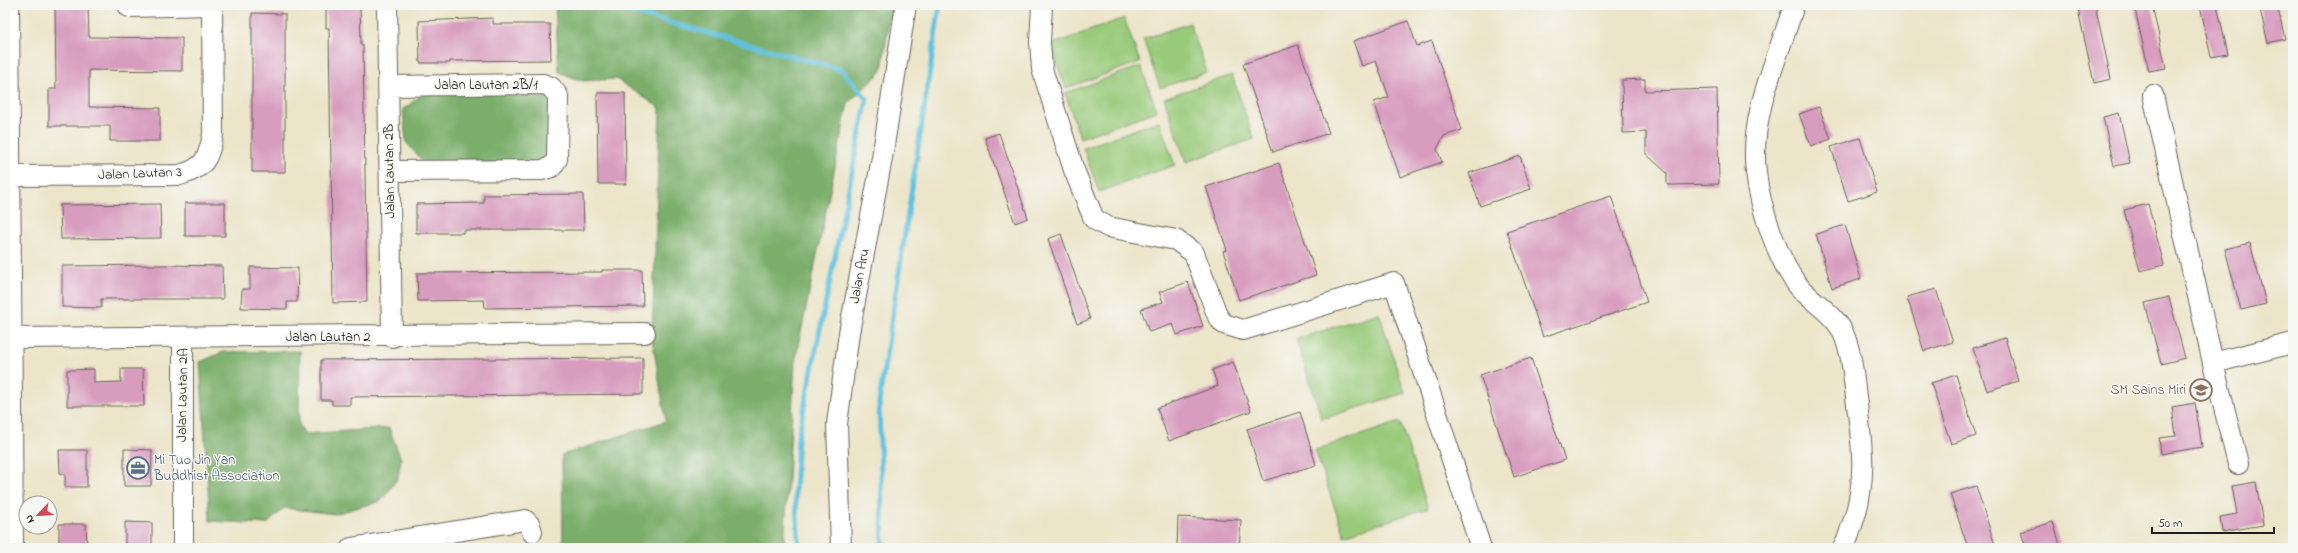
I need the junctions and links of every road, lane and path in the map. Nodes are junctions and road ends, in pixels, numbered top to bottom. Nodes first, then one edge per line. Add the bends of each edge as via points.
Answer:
1 (9, 5) edge
2 (210, 5) edge
3 (386, 5) edge
4 (906, 5) edge
5 (1042, 5) edge
6 (1794, 5) edge
7 (129, 7) dead end
8 (389, 86) junction
9 (2153, 95) dead end
10 (390, 171) junction
11 (10, 176) junction
12 (645, 333) dead end
13 (392, 337) junction
14 (11, 338) junction
15 (183, 338) junction
16 (2293, 342) edge
17 (2213, 363) junction
18 (2238, 464) dead end
19 (532, 532) dead end
20 (13, 548) edge
21 (183, 548) edge
22 (351, 548) edge
23 (840, 548) edge
24 (1481, 548) edge
25 (1844, 548) edge

1 - 11 street
2 - 7 street
2 - 11 street, Jalan Lautan 3 via 213,135 209,155 203,165 192,172 180,175
3 - 8 street, Jalan Lautan 2B
4 - 23 street, Jalan Aru via 882,158 849,333 837,424
5 - 24 street via 1042,68 1074,170 1094,219 1108,227 1176,240 1190,248 1218,317 1224,324 1243,330 1394,283
6 - 25 street via 1757,122 1754,146 1756,172 1777,249 1790,275 1801,289 1830,315 1839,327 1852,364 1864,459 1859,505
8 - 10 street, Jalan Lautan 2B
8 - 10 street, Jalan Lautan 2B/1 via 543,84 551,86 558,96 557,159 552,167 542,170
9 - 17 street
10 - 13 street, Jalan Lautan 2B
11 - 14 street
12 - 13 street, Jalan Lautan 2
13 - 15 street, Jalan Lautan 2
14 - 15 street, Jalan Lautan 2
14 - 20 street
15 - 21 street, Jalan Lautan 2A
16 - 17 street
17 - 18 street
19 - 22 street via 525,520

